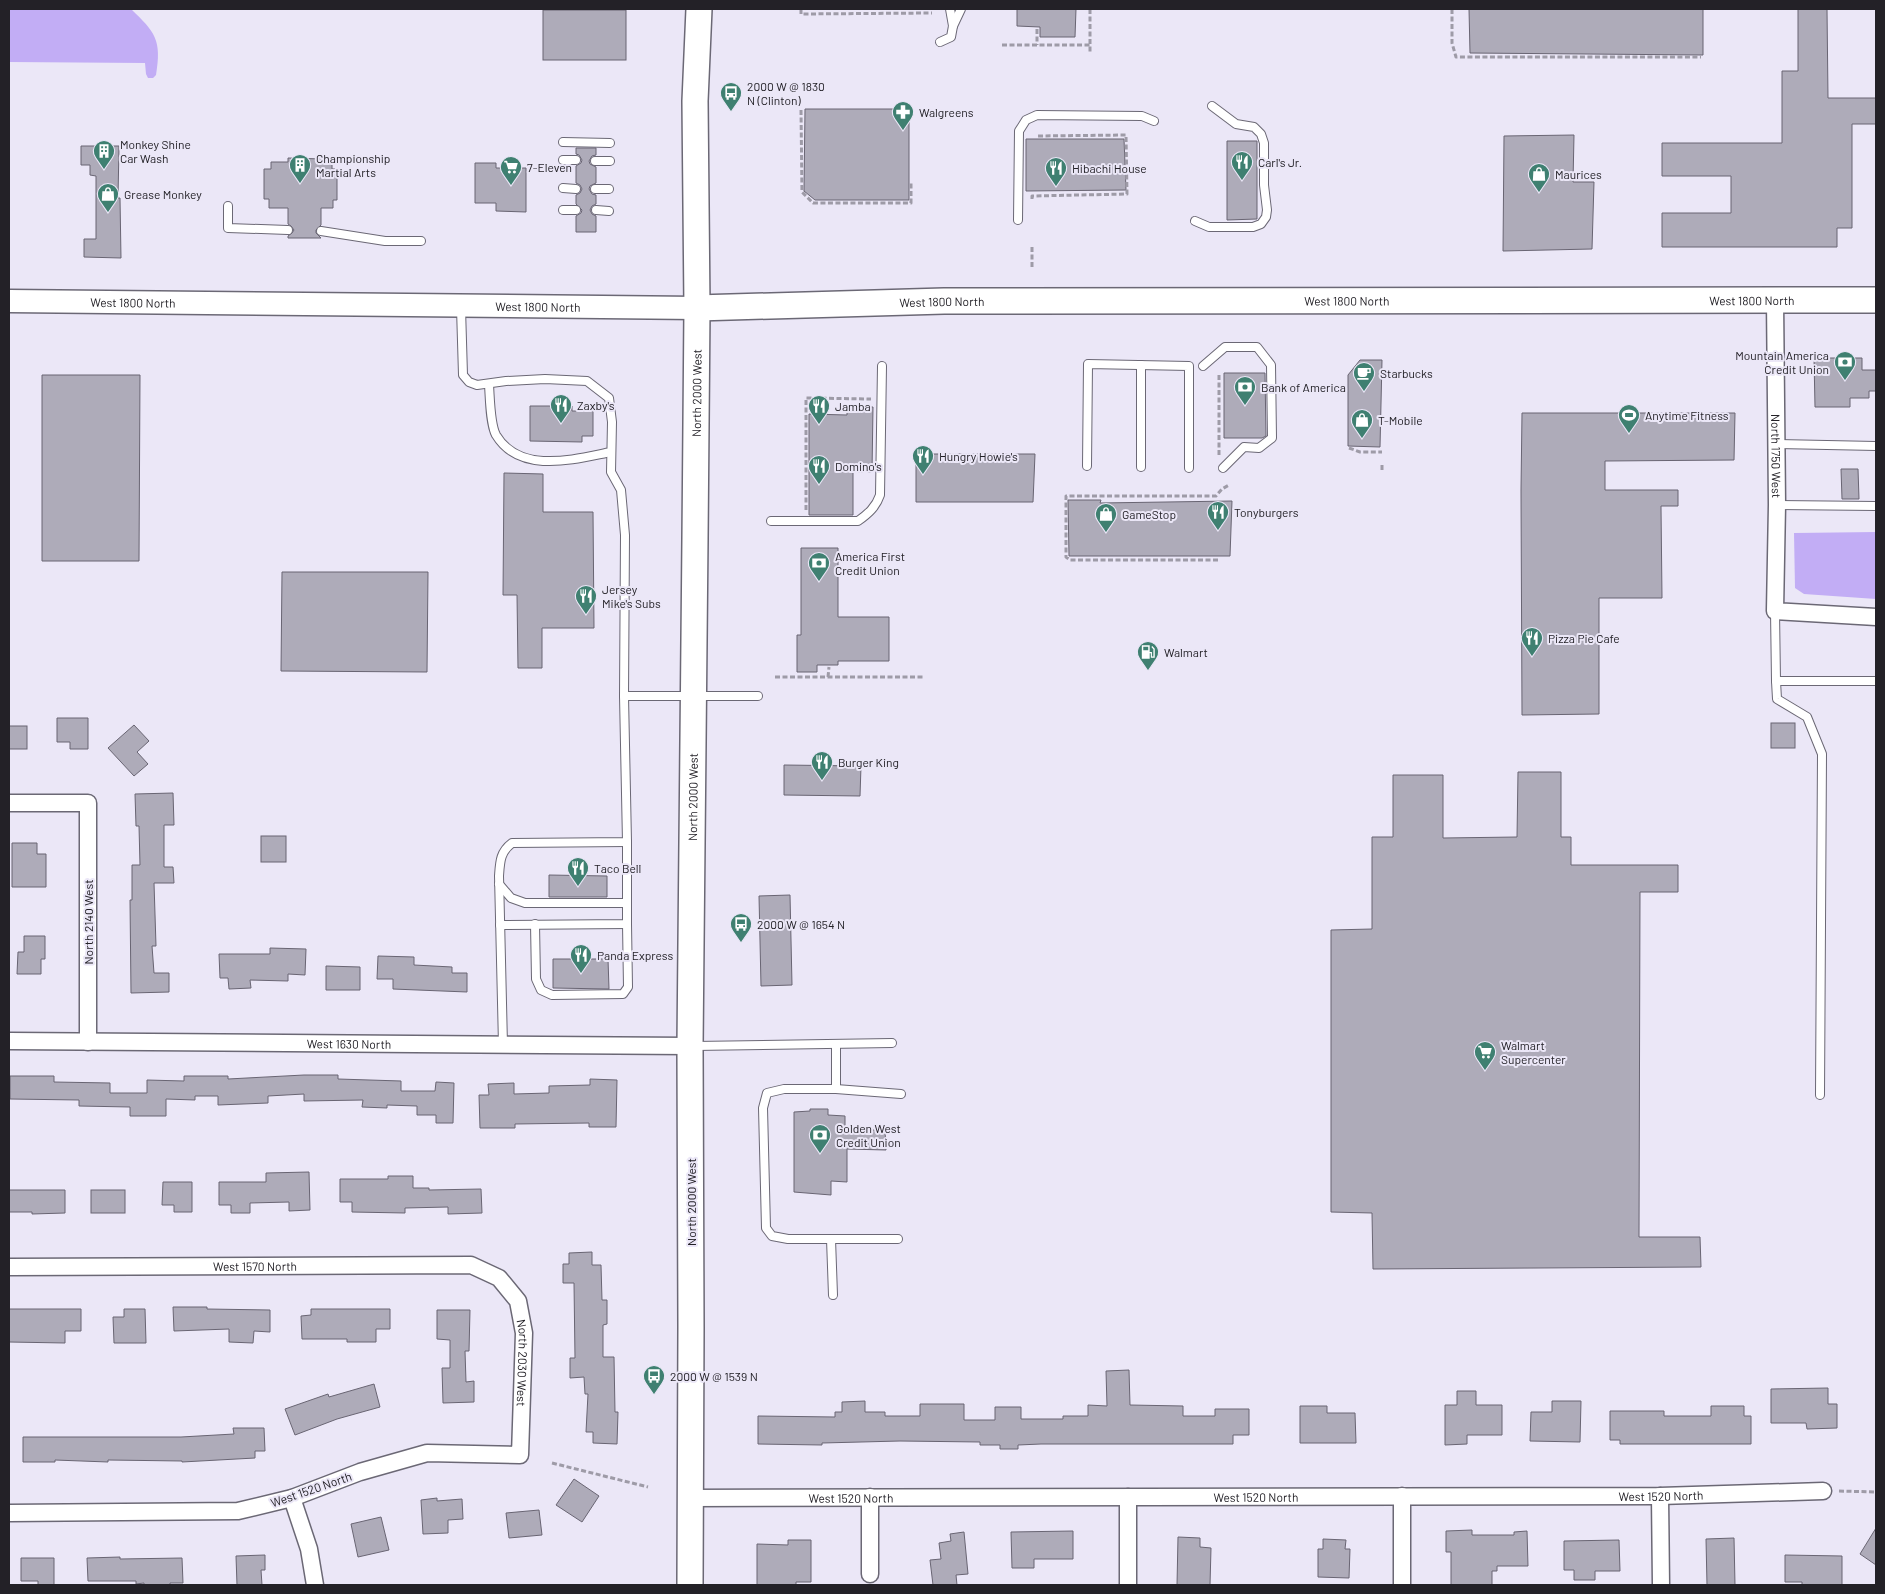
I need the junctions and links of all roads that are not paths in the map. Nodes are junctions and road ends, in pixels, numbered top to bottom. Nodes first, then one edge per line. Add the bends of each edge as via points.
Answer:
1 (699, 9) edge
2 (950, 9) edge
3 (962, 9) edge
4 (953, 26) junction
5 (940, 42) dead end
6 (1212, 106) dead end
7 (1154, 121) dead end
8 (563, 142) dead end
9 (610, 143) dead end
10 (563, 160) dead end
11 (576, 160) dead end
12 (596, 161) dead end
13 (610, 161) dead end
14 (563, 188) dead end
15 (576, 188) dead end
16 (596, 188) dead end
17 (609, 188) dead end
18 (228, 206) dead end
19 (563, 210) dead end
20 (576, 210) dead end
21 (596, 210) dead end
22 (609, 210) dead end
23 (1018, 220) dead end
24 (1196, 221) dead end
25 (288, 230) dead end
26 (322, 231) dead end
27 (421, 241) dead end
28 (1776, 300) junction
29 (1876, 300) edge
30 (9, 301) edge
31 (461, 306) junction
32 (697, 308) junction
33 (1141, 365) junction
34 (882, 366) dead end
35 (1203, 366) dead end
36 (489, 385) junction
37 (1776, 444) junction
38 (1876, 446) edge
39 (612, 452) junction
40 (1087, 466) dead end
41 (1141, 467) dead end
42 (1190, 468) dead end
43 (1223, 468) dead end
44 (1777, 505) junction
45 (1876, 506) edge
46 (770, 522) dead end
47 (1775, 611) junction
48 (1876, 618) edge
49 (1776, 682) junction
50 (1876, 682) edge
51 (624, 696) junction
52 (694, 696) junction
53 (758, 696) dead end
54 (9, 803) edge
55 (627, 842) junction
56 (499, 884) junction
57 (627, 903) junction
58 (536, 924) junction
59 (627, 924) junction
60 (500, 925) junction
61 (9, 1042) edge
62 (88, 1042) junction
63 (892, 1043) dead end
64 (503, 1044) junction
65 (836, 1044) junction
66 (690, 1046) junction
67 (836, 1089) junction
68 (901, 1094) dead end
69 (1820, 1095) dead end
70 (831, 1239) junction
71 (898, 1239) dead end
72 (9, 1267) edge
73 (499, 1278) joint
74 (833, 1294) dead end
75 (520, 1454) joint
76 (1823, 1491) road end
77 (1402, 1496) junction
78 (1660, 1496) junction
79 (870, 1497) junction
80 (1128, 1497) junction
81 (292, 1498) junction
82 (690, 1498) junction
83 (9, 1513) edge
84 (870, 1574) dead end
85 (315, 1585) edge
86 (690, 1585) edge
87 (1128, 1585) edge
88 (1402, 1585) edge
89 (1661, 1585) edge

1 - 32 main road, North 2000 West via 695,101
2 - 4 lane
3 - 4 lane
4 - 5 lane via 951,37
6 - 24 lane via 1236,124 1254,127 1262,134 1267,210 1261,224 1253,227 1209,227
7 - 23 lane via 1142,116 1066,115 1037,115 1026,120 1019,131
8 - 9 lane
10 - 11 lane
12 - 13 lane
14 - 15 lane
16 - 17 lane
18 - 25 lane via 228,228
19 - 20 lane
21 - 22 lane
26 - 27 lane via 385,241
28 - 29 main road, West 1800 North
28 - 32 main road, West 1800 North via 954,301
28 - 37 street, North 1750 West
30 - 31 main road, West 1800 North
31 - 32 main road, West 1800 North
31 - 36 lane via 463,375 477,386
32 - 52 main road, North 2000 West
33 - 40 lane via 1088,364
33 - 41 lane
33 - 42 lane via 1189,366
34 - 46 lane via 880,495 877,504 858,521
35 - 43 lane via 1225,347 1257,347 1272,365 1272,438 1259,448 1244,447
36 - 39 lane via 495,434 510,450 532,460 566,460
36 - 39 lane via 545,379 587,381 609,398
37 - 38 lane
37 - 44 street, North 1750 West
39 - 51 lane via 611,472 621,490 625,535
44 - 45 lane
44 - 47 street, North 1750 West
47 - 48 street
47 - 49 lane
49 - 50 lane
49 - 69 lane via 1777,699 1807,717 1822,754
51 - 52 lane
51 - 55 lane
52 - 53 lane
52 - 66 main road, North 2000 West
54 - 62 street, North 2140 West via 88,803
55 - 56 lane via 512,843 501,855
55 - 57 lane
56 - 57 lane via 511,898 525,903
56 - 60 lane
57 - 59 lane
58 - 59 lane
58 - 59 lane via 536,979 539,988 547,994 574,995 626,992
58 - 60 lane
60 - 64 lane
61 - 62 street, West 1630 North
62 - 64 street, West 1630 North
63 - 65 lane
64 - 66 street, West 1630 North
65 - 66 lane
65 - 67 lane
66 - 82 main road, North 2000 West
67 - 68 lane
67 - 70 lane via 773,1090 766,1093 763,1108 766,1228 772,1236 788,1239
70 - 71 lane
70 - 74 lane
72 - 73 street, West 1570 North via 471,1265
73 - 75 street, North 2030 West via 518,1301 524,1334
75 - 81 street, West 1520 North via 427,1453 360,1472
76 - 78 street, West 1520 North
77 - 78 street, West 1520 North
77 - 80 street, West 1520 North
77 - 88 street
78 - 89 street
79 - 80 street, West 1520 North
79 - 82 street, West 1520 North
79 - 84 street
80 - 87 street
81 - 83 street, West 1520 North via 238,1511
81 - 85 street via 309,1550
82 - 86 main road, North 2000 West

